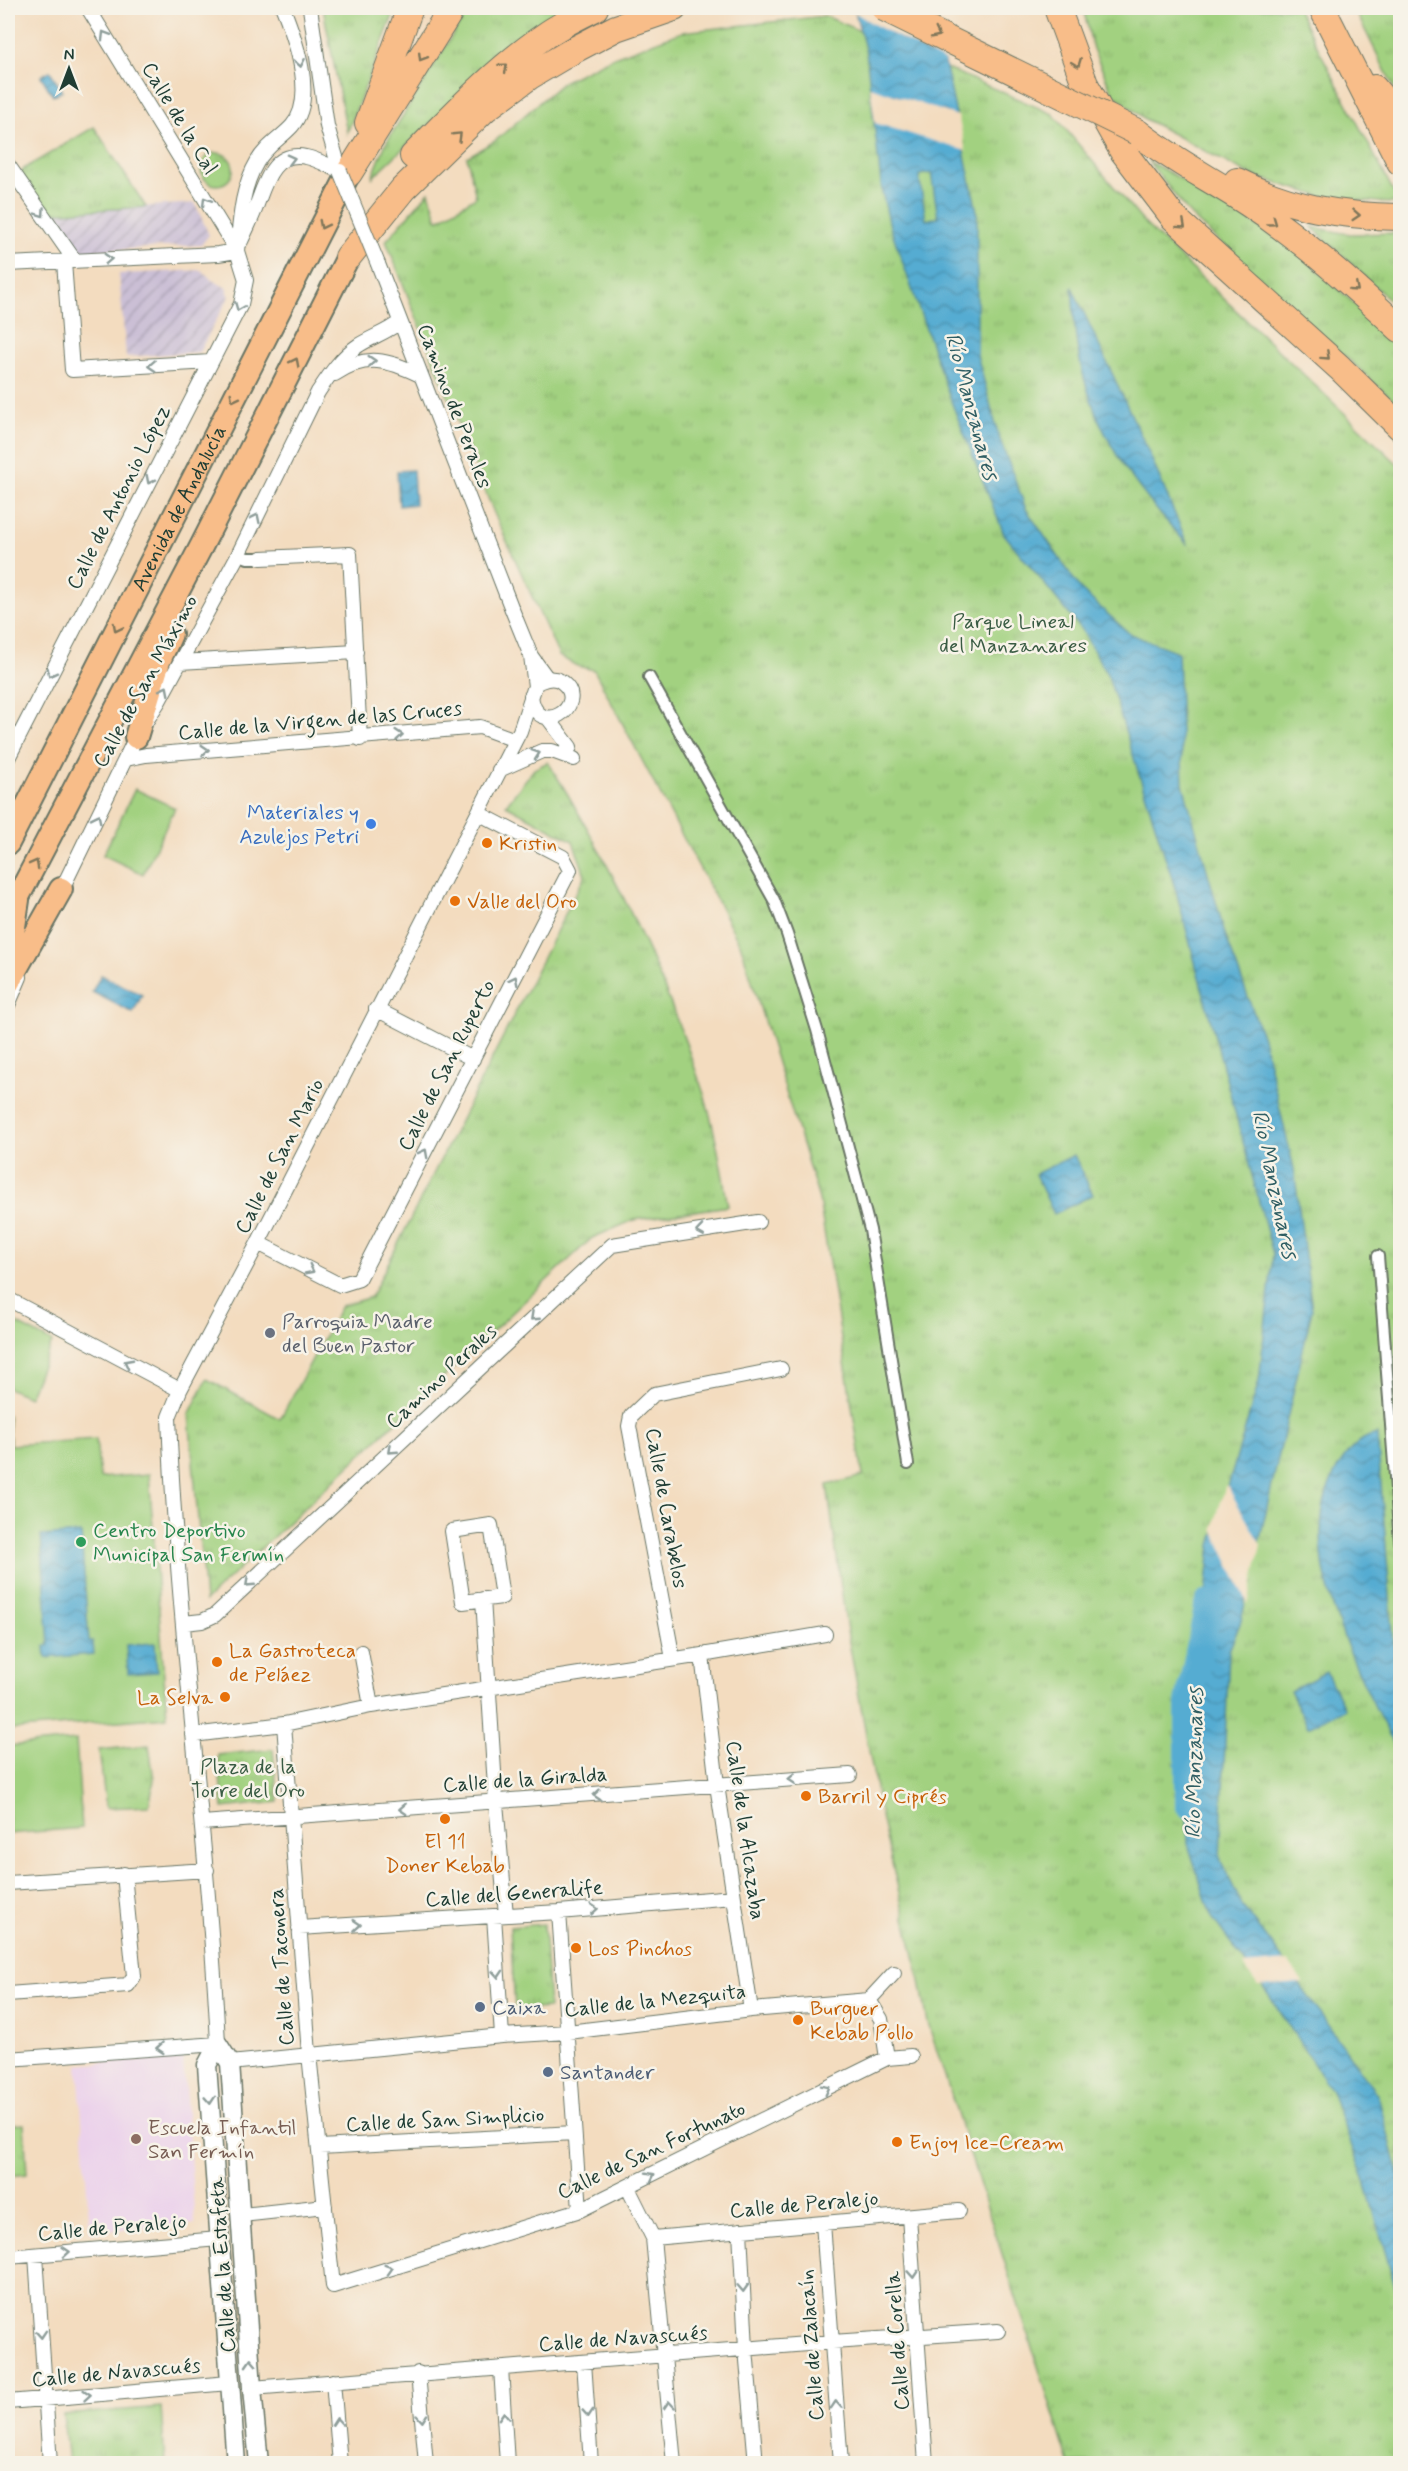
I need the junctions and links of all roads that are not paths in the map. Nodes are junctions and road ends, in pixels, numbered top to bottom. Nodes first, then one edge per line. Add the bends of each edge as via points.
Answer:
1 (88, 8) edge
2 (283, 8) edge
3 (302, 8) edge
4 (310, 8) edge
5 (315, 8) edge
6 (410, 8) edge
7 (452, 8) edge
8 (595, 8) edge
9 (674, 8) edge
10 (884, 8) edge
11 (1057, 8) edge
12 (1322, 8) edge
13 (313, 25) junction
14 (1346, 56) junction
15 (1401, 119) edge
16 (1137, 132) junction
17 (1401, 162) edge
18 (8, 165) edge
19 (345, 172) junction
20 (1401, 217) edge
21 (237, 251) junction
22 (348, 257) junction
23 (69, 262) junction
24 (8, 264) edge
25 (400, 322) junction
26 (1401, 330) edge
27 (211, 362) junction
28 (420, 375) junction
29 (326, 380) junction
30 (1401, 427) edge
31 (202, 545) junction
32 (238, 555) junction
33 (261, 558) joint
34 (356, 652) junction
35 (531, 656) junction
36 (180, 662) junction
37 (650, 677) dead end
38 (547, 678) junction
39 (533, 691) junction
40 (565, 712) junction
41 (546, 717) junction
42 (517, 735) junction
43 (136, 737) junction
44 (360, 739) junction
45 (8, 758) edge
46 (126, 759) junction
47 (574, 759) dead end
48 (500, 770) junction
49 (478, 813) junction
50 (8, 843) edge
51 (61, 889) junction
52 (18, 895) junction
53 (8, 916) edge
54 (8, 954) edge
55 (8, 983) edge
56 (8, 1005) edge
57 (376, 1009) junction
58 (473, 1059) junction
59 (758, 1222) dead end
60 (258, 1243) junction
61 (1378, 1256) dead end
62 (8, 1299) edge
63 (781, 1369) dead end
64 (180, 1390) junction
65 (908, 1464) dead end
66 (1401, 1542) edge
67 (483, 1599) junction
68 (184, 1623) junction
69 (825, 1634) dead end
70 (361, 1652) dead end
71 (702, 1655) junction
72 (673, 1659) junction
73 (489, 1688) junction
74 (371, 1706) junction
75 (284, 1724) junction
76 (193, 1735) junction
77 (850, 1775) dead end
78 (717, 1785) junction
79 (496, 1803) junction
80 (290, 1815) junction
81 (202, 1823) junction
82 (207, 1870) junction
83 (124, 1875) junction
84 (8, 1882) edge
85 (733, 1897) junction
86 (559, 1912) junction
87 (500, 1916) junction
88 (299, 1928) junction
89 (894, 1973) dead end
90 (8, 1994) edge
91 (870, 2000) junction
92 (751, 2010) junction
93 (568, 2032) junction
94 (502, 2036) junction
95 (218, 2044) junction
96 (309, 2054) junction
97 (911, 2056) dead end
98 (887, 2058) junction
99 (8, 2060) edge
100 (231, 2063) junction
101 (207, 2065) junction
102 (574, 2133) junction
103 (320, 2147) junction
104 (628, 2188) junction
105 (325, 2206) junction
106 (580, 2210) junction
107 (958, 2211) dead end
108 (242, 2215) junction
109 (909, 2216) junction
110 (823, 2223) junction
111 (740, 2230) junction
112 (653, 2238) junction
113 (219, 2239) junction
114 (36, 2255) junction
115 (8, 2257) edge
116 (333, 2286) joint
117 (998, 2331) dead end
118 (917, 2336) junction
119 (832, 2342) junction
120 (746, 2349) junction
121 (664, 2356) junction
122 (584, 2362) junction
123 (501, 2368) junction
124 (418, 2373) junction
125 (333, 2381) junction
126 (229, 2383) junction
127 (252, 2388) junction
128 (46, 2399) junction
129 (8, 2402) edge
130 (50, 2463) edge
131 (236, 2463) edge
132 (259, 2463) edge
133 (340, 2463) edge
134 (426, 2463) edge
135 (507, 2463) edge
136 (591, 2463) edge
137 (674, 2463) edge
138 (756, 2463) edge
139 (841, 2463) edge
140 (926, 2463) edge

21 -> 1 street, Calle de la Cal
2 -> 21 street via 295,39 303,102 292,125 268,145 256,164 242,204
3 - 13 street, Camino de Perales
4 - 13 street, Camino de Perales
5 - 13 street, Camino de Perales
6 - 19 highway
7 -> 19 highway
22 -> 8 highway via 387,186 462,106 518,55
22 -> 9 highway via 403,189 485,110 530,76 574,50 616,28
10 -> 16 highway, bridge
11 -> 30 highway via 1084,84 1122,150 1173,217
12 - 14 highway
13 - 19 street, Camino de Perales via 327,126
14 - 15 highway
14 - 17 highway
16 -> 20 highway via 1281,201 1339,214
16 -> 26 highway via 1163,153 1274,222
18 -> 23 street
21 -> 19 street via 274,166 284,159 307,157
19 - 25 street, Camino de Perales, bridge
19 -> 50 highway, Avenida de Andalucía
23 -> 21 street
21 -> 27 street, Calle de Antonio López via 246,280 241,304
31 -> 22 highway, Avenida de Andalucía
23 - 24 street
27 -> 23 street via 72,370
25 - 28 street, Camino de Perales
25 - 29 street, Calle de San Máximo via 359,345
27 -> 45 street, Calle de Antonio López
29 -> 28 street via 356,363 380,360
28 - 35 street, Camino de Perales
32 -> 29 street, Calle de San Máximo
31 - 43 highway via 196,579 159,660
52 -> 31 highway, Avenida de Andalucía
32 - 33 street
32 - 36 street, Calle de San Máximo
33 - 34 street via 350,554
34 - 36 street
34 - 44 street
35 - 38 street, Camino de Perales
35 - 39 street, Camino de Perales
43 -> 36 street, Calle de San Máximo
37 - 65 street via 774,900 788,934 870,1230
38 - 39 street
38 - 40 street, Camino de Perales via 565,683 570,691
39 - 41 street, Camino de Perales via 532,705
39 - 42 street, Calle de San Mario
40 - 41 street
40 - 41 street, Camino de Perales via 570,747
41 - 42 street
44 -> 42 street, Calle de la Virgen de las Cruces via 480,728
42 - 48 street, Calle de San Mario
43 - 46 street, Calle de San Máximo
46 -> 44 street, Calle de la Virgen de las Cruces via 146,754
51 -> 46 street, Calle de San Máximo
48 -> 47 street via 542,751
48 - 49 street, Calle de San Mario
49 - 57 street, Calle de San Mario
58 -> 49 street, Calle de San Ruperto via 570,870 563,857
51 - 55 highway
51 - 56 street, Calle de San Máximo
52 - 53 highway, Avenida de Andalucía
52 - 54 highway
57 - 58 street
57 - 60 street, Calle de San Mario
60 -> 58 street, Calle de San Ruperto via 340,1285 359,1279
59 -> 68 street, Camino Perales via 612,1245 215,1615
60 - 64 street, Calle de San Mario
61 - 66 street
64 -> 62 street
63 - 72 street, Calle de Carabelos via 654,1394 631,1416 629,1425
64 - 68 street, Calle de San Mario via 169,1417
67 - 67 street via 502,1597 491,1526 452,1531 463,1602
67 - 73 street
68 - 76 street
69 - 71 street
70 - 74 street
71 - 72 street
71 - 78 street, Calle de la Alcazaba
72 - 73 street
73 - 74 street
73 - 79 street
74 - 75 street
75 - 76 street
75 - 80 street, Calle de Taconera
76 - 81 street
77 -> 78 street, Calle de la Giralda
78 -> 79 street, Calle de la Giralda
78 - 85 street, Calle de la Alcazaba
79 -> 80 street, Calle de la Giralda
79 - 87 street
80 - 81 street, Calle de la Giralda
80 - 88 street, Calle de Taconera
81 - 82 street
82 - 83 street
82 - 95 street
83 - 84 street
83 - 90 street via 134,1976 128,1985
86 -> 85 street, Calle del Generalife
85 - 92 street, Calle de la Alcazaba
86 - 87 street, Calle del Generalife
86 - 93 street
88 -> 87 street, Calle del Generalife
87 -> 94 street
88 - 96 street, Calle de Taconera
89 - 91 street
91 - 92 street, Calle de la Mezquita
91 - 98 street via 881,2019
92 - 93 street, Calle de la Mezquita
93 - 94 street, Calle de la Mezquita
93 - 102 street
94 - 96 street, Calle de la Mezquita
95 -> 99 street
95 - 100 street
95 - 101 street
96 - 100 street, Calle de la Mezquita
96 - 103 street, Calle de Taconera
97 - 98 street, Calle de San Fortunato
104 -> 98 street, Calle de San Fortunato
100 - 101 street
100 - 108 street, Calle de la Estafeta
101 -> 113 street, Calle de la Estafeta
102 - 103 street, Calle de San Simplicio
102 - 106 street
103 - 105 street, Calle de Taconera
104 - 106 street, Calle de San Fortunato
104 - 112 street
105 - 108 street
105 - 116 street, Calle de Taconera
116 -> 106 street, Calle de San Fortunato
107 - 109 street, Calle de Peralejo
127 -> 108 street, Calle de la Estafeta
109 - 110 street, Calle de Peralejo
109 -> 118 street, Calle de Corella
110 - 111 street, Calle de Peralejo
110 - 119 street, Calle de Zalacaín
111 - 112 street, Calle de Peralejo
111 -> 120 street
112 - 121 street
114 -> 113 street, Calle de Peralejo
113 - 126 street, Calle de la Estafeta
114 - 115 street, Calle de Peralejo
114 -> 128 street
117 - 118 street, Calle de Navascués
118 - 119 street, Calle de Navascués
118 - 140 street, Calle de Corella
119 - 120 street, Calle de Navascués
139 -> 119 street, Calle de Zalacaín
120 - 121 street, Calle de Navascués
120 - 138 street
121 - 122 street, Calle de Navascués
137 -> 121 street
122 - 123 street, Calle de Navascués
122 -> 136 street
123 - 124 street, Calle de Navascués
135 -> 123 street
124 - 125 street, Calle de Navascués
124 -> 134 street
125 - 127 street, Calle de Navascués
133 -> 125 street
128 -> 126 street, Calle de Navascués
126 - 131 street, Calle de la Estafeta
127 - 132 street, Calle de la Estafeta
128 - 129 street, Calle de Navascués
128 - 130 street

